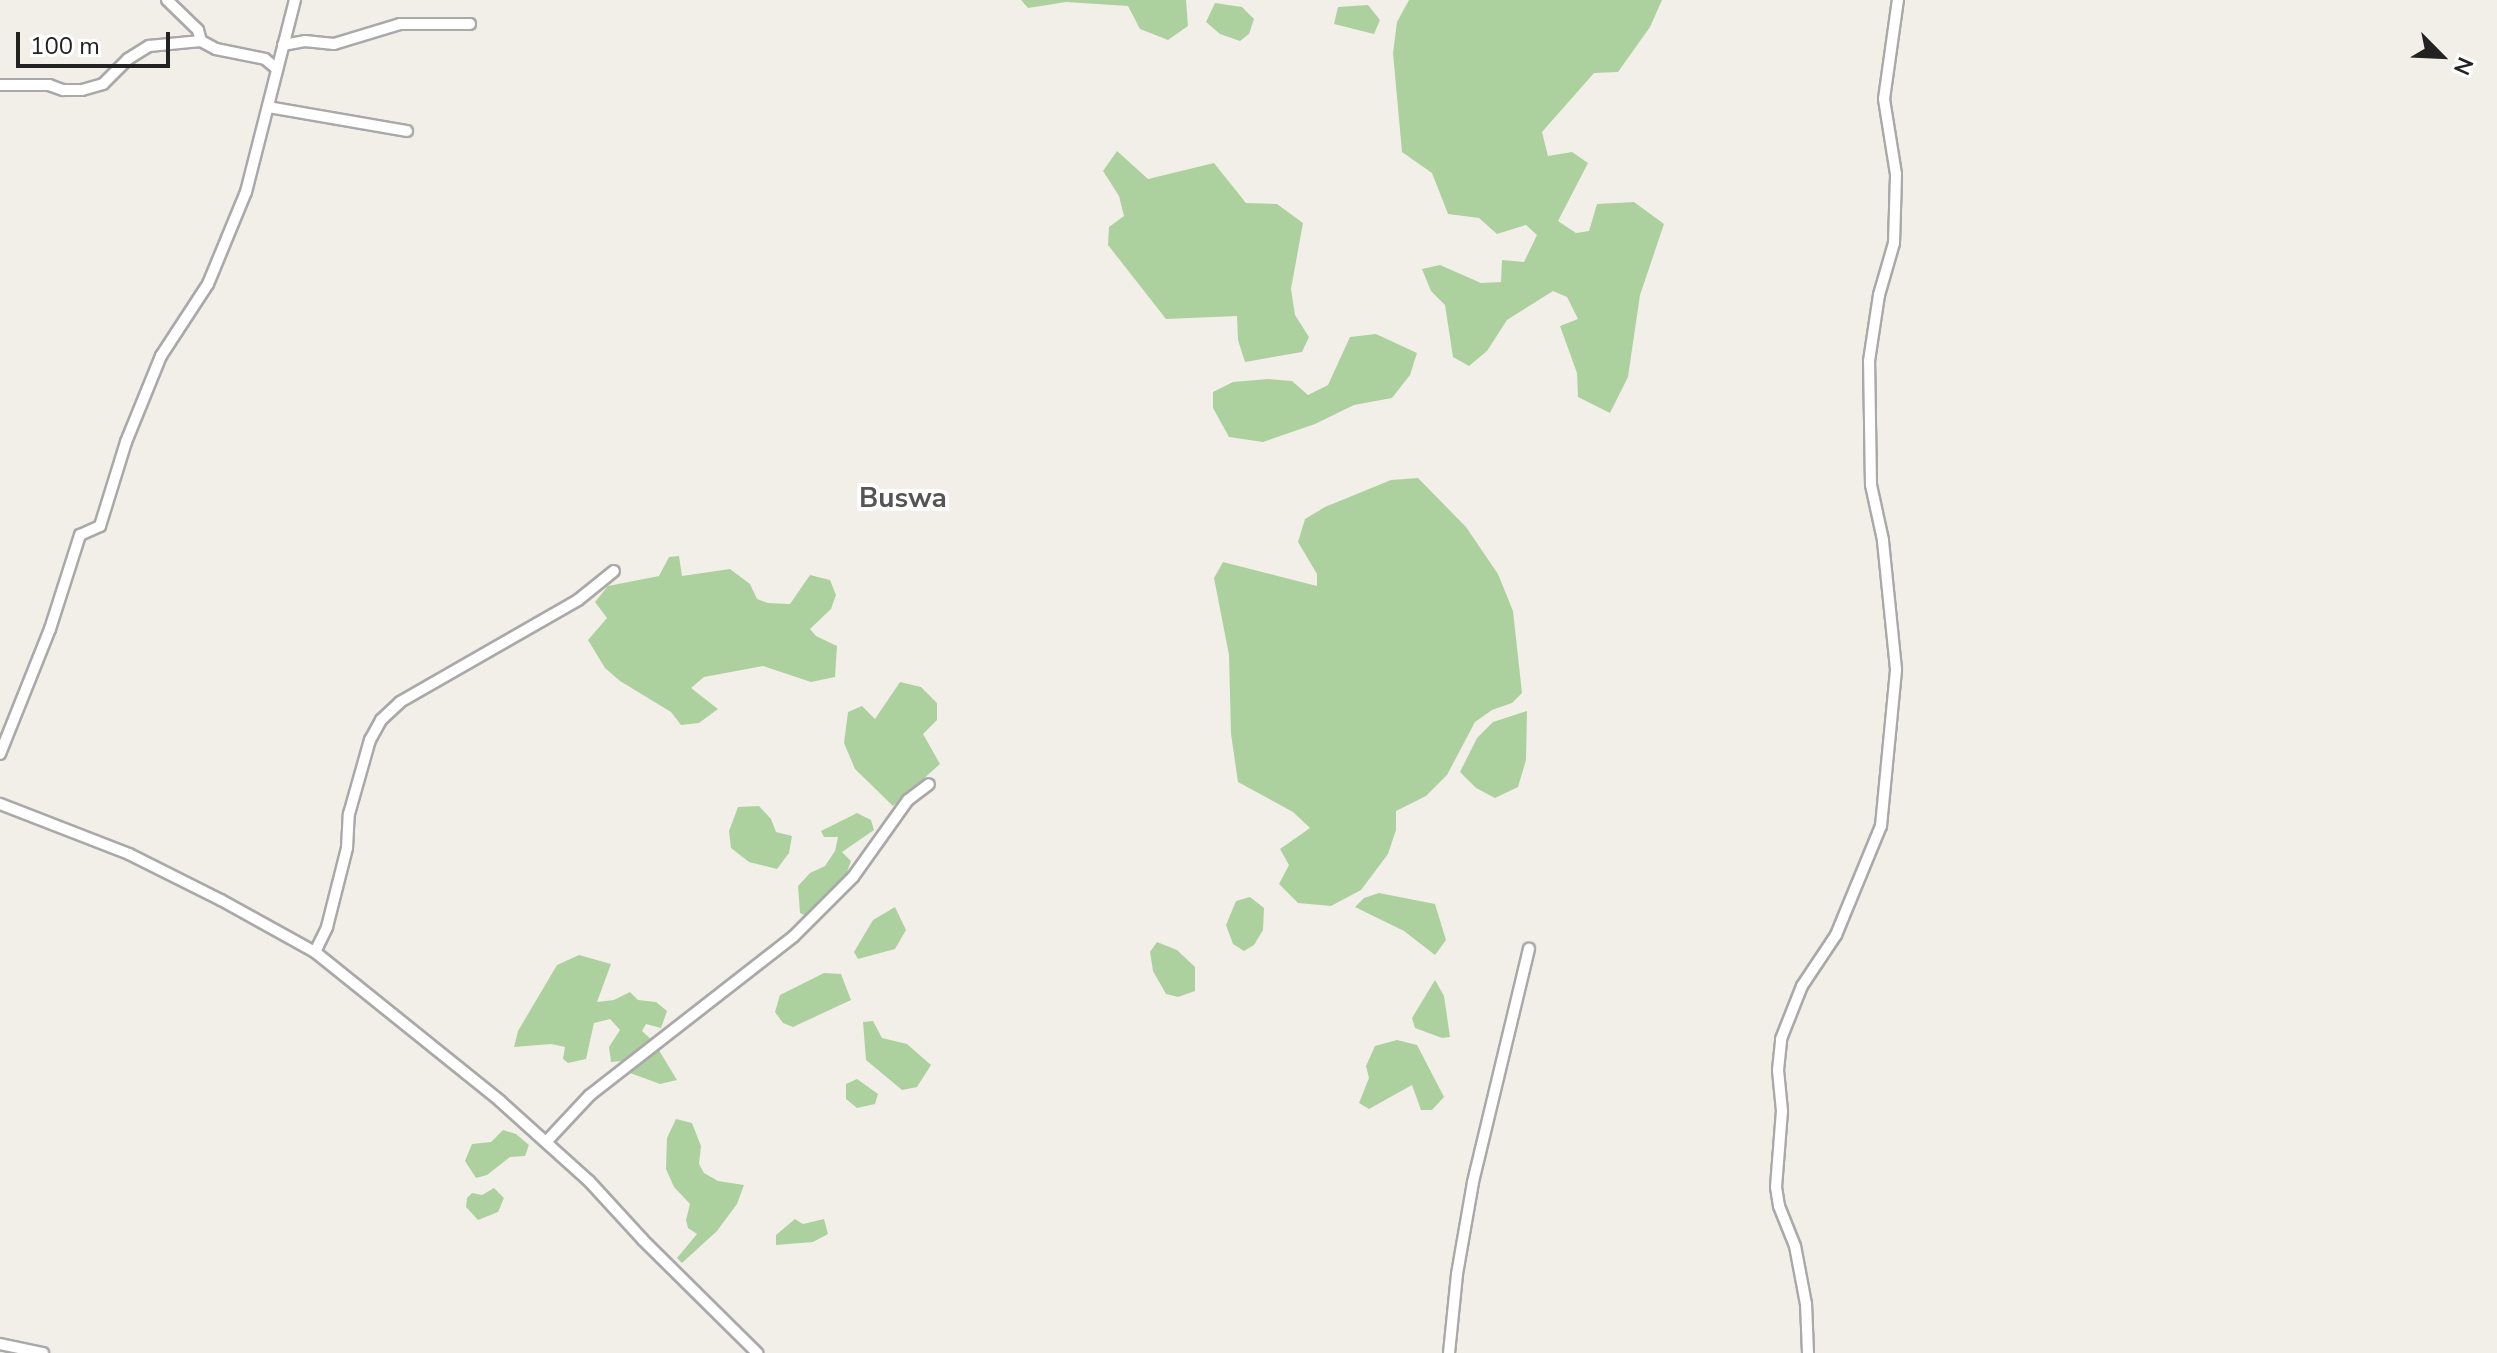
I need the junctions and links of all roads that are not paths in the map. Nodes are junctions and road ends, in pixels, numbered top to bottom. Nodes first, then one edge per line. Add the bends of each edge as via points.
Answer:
1 (167, 0) edge
2 (295, 0) edge
3 (1898, 0) edge
4 (470, 24) dead end
5 (201, 41) junction
6 (283, 45) junction
7 (277, 69) junction
8 (0, 85) edge
9 (268, 107) junction
10 (407, 131) dead end
11 (614, 571) dead end
12 (0, 754) edge
13 (929, 784) dead end
14 (0, 804) edge
15 (1529, 949) dead end
16 (315, 952) junction
17 (546, 1142) junction
18 (0, 1344) edge
19 (43, 1353) edge
20 (757, 1353) edge
21 (1449, 1353) edge
22 (1808, 1353) edge

1 - 5 street via 198,30
2 - 6 street
3 - 22 street via 1884,99 1896,174 1894,243 1869,361 1871,485 1883,540 1896,669 1881,826 1836,935 1802,986 1781,1039 1778,1070 1782,1111 1776,1187 1795,1246
4 - 6 street via 400,24 334,44
5 - 7 street via 265,59
5 - 8 street via 149,46 103,84 82,90
6 - 7 street
7 - 9 street
9 - 10 street
9 - 12 street via 241,206 208,284 161,356 100,526 80,535 50,629
11 - 16 street via 578,600 400,702 381,720 370,740 327,927
13 - 17 street via 908,800 853,877 793,937 590,1095
14 - 16 street via 129,854
15 - 21 street via 1473,1182
16 - 17 street
17 - 20 street
18 - 19 street

